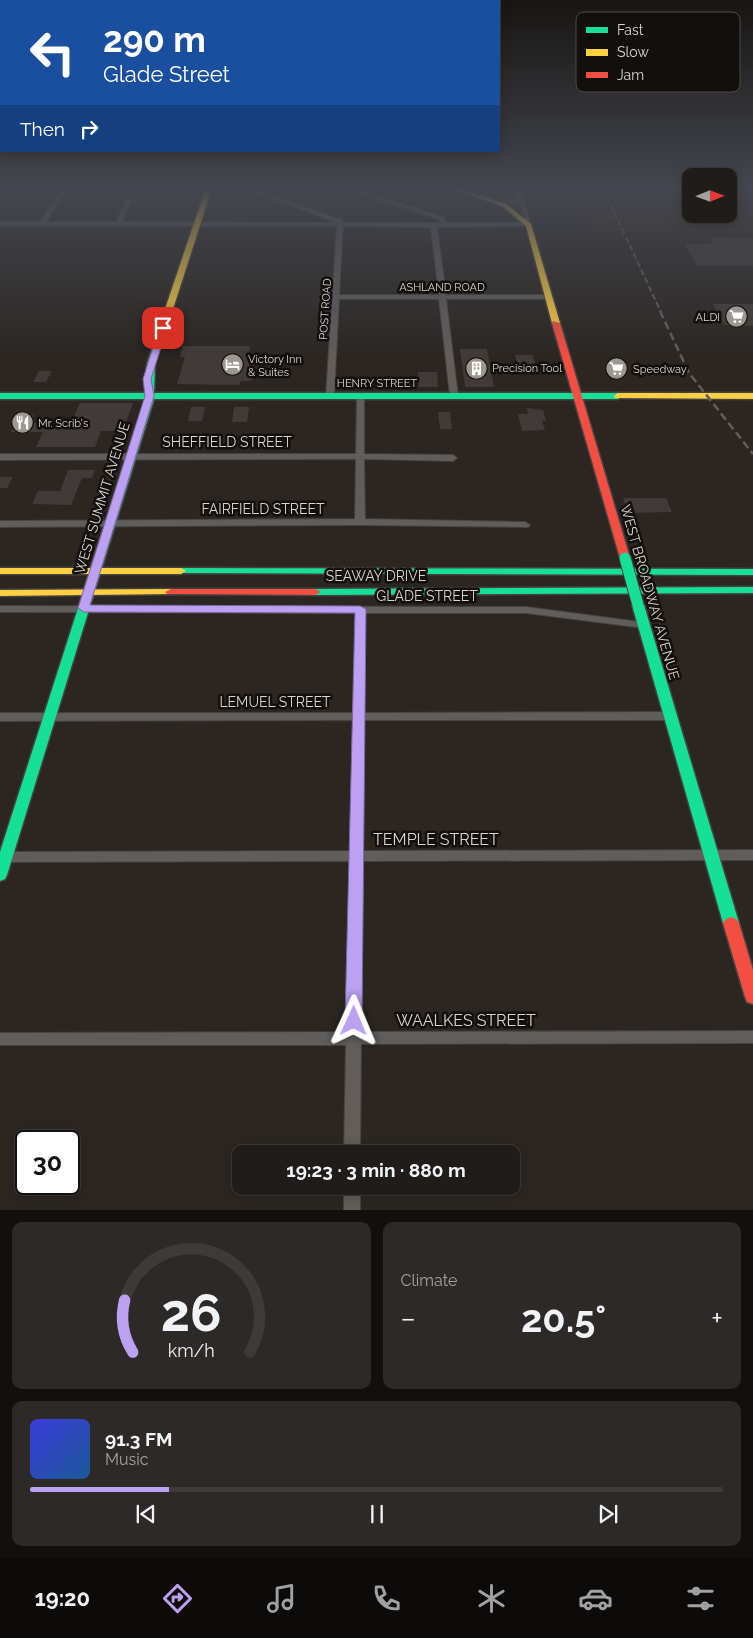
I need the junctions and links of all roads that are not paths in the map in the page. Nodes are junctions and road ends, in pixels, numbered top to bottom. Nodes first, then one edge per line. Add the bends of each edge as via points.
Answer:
1 (191, 244) edge
2 (339, 244) edge
3 (437, 244) edge
4 (533, 244) edge
5 (336, 297) junction
6 (444, 297) junction
7 (548, 298) junction
8 (0, 396) edge
9 (150, 396) junction
10 (330, 396) junction
11 (360, 396) junction
12 (454, 396) junction
13 (576, 396) junction
14 (753, 396) edge
15 (132, 456) junction
16 (361, 456) junction
17 (0, 457) edge
18 (453, 458) dead end
19 (360, 522) junction
20 (0, 524) edge
21 (110, 524) junction
22 (525, 525) dead end
23 (0, 571) edge
24 (60, 571) junction
25 (96, 571) junction
26 (321, 572) junction
27 (753, 572) edge
28 (0, 576) edge
29 (0, 588) edge
30 (89, 590) junction
31 (753, 590) edge
32 (0, 593) edge
33 (84, 608) junction
34 (0, 609) edge
35 (360, 609) junction
36 (644, 625) junction
37 (359, 716) junction
38 (670, 716) junction
39 (0, 717) edge
40 (49, 717) junction
41 (712, 855) junction
42 (753, 855) edge
43 (356, 856) junction
44 (3, 857) edge
45 (0, 875) edge
46 (753, 996) edge
47 (753, 1037) edge
48 (353, 1038) junction
49 (0, 1039) edge
50 (352, 1145) edge
51 (352, 1195) edge
52 (352, 1210) edge

1 - 9 main road, WEST SUMMIT AVENUE via 149,370
2 - 5 street, POST ROAD
3 - 6 street
4 - 7 main road, WEST BROADWAY AVENUE
5 - 6 street, ASHLAND ROAD
5 - 10 street, POST ROAD
6 - 7 street, ASHLAND ROAD
6 - 12 street
7 - 13 main road, WEST BROADWAY AVENUE
8 - 9 main road, HENRY STREET
9 - 10 main road, HENRY STREET
9 - 15 main road, WEST SUMMIT AVENUE
10 - 11 main road, HENRY STREET
11 - 12 main road, HENRY STREET
11 - 16 street
12 - 13 main road, HENRY STREET
13 - 14 main road, HENRY STREET
13 - 36 main road, WEST BROADWAY AVENUE, bridge
15 - 16 street, SHEFFIELD STREET
15 - 17 street, SHEFFIELD STREET
15 - 21 main road, WEST SUMMIT AVENUE
16 - 18 street, SHEFFIELD STREET
16 - 19 street
19 - 21 street, FAIRFIELD STREET
19 - 22 street, FAIRFIELD STREET
20 - 21 street, FAIRFIELD STREET
21 - 25 main road, WEST SUMMIT AVENUE
23 - 24 main road, SEAWAY DRIVE
24 - 25 main road, SEAWAY DRIVE
24 - 28 main road via 32,576
25 - 26 main road, SEAWAY DRIVE
25 - 30 main road, WEST SUMMIT AVENUE
26 - 27 main road, SEAWAY DRIVE
26 - 30 main road via 326,580 317,586
29 - 30 main road
30 - 31 main road, SEAWAY DRIVE
30 - 32 main road, SEAWAY DRIVE
30 - 33 main road, WEST SUMMIT AVENUE
33 - 34 street, GLADE STREET
33 - 35 street, GLADE STREET
33 - 40 main road, WEST SUMMIT AVENUE
35 - 36 street, GLADE STREET via 526,610
35 - 37 street
36 - 38 main road, WEST BROADWAY AVENUE
37 - 38 street, LEMUEL STREET
37 - 40 street, LEMUEL STREET
37 - 43 street
38 - 41 main road, WEST BROADWAY AVENUE
39 - 40 street, LEMUEL STREET
40 - 44 main road, WEST SUMMIT AVENUE
41 - 42 street, TEMPLE STREET
41 - 43 street, TEMPLE STREET
41 - 46 main road, WEST BROADWAY AVENUE
43 - 44 street, TEMPLE STREET
43 - 48 street
44 - 45 main road, WEST SUMMIT AVENUE
47 - 48 street, WAALKES STREET
48 - 49 street, WAALKES STREET
48 - 50 street
51 - 52 street

